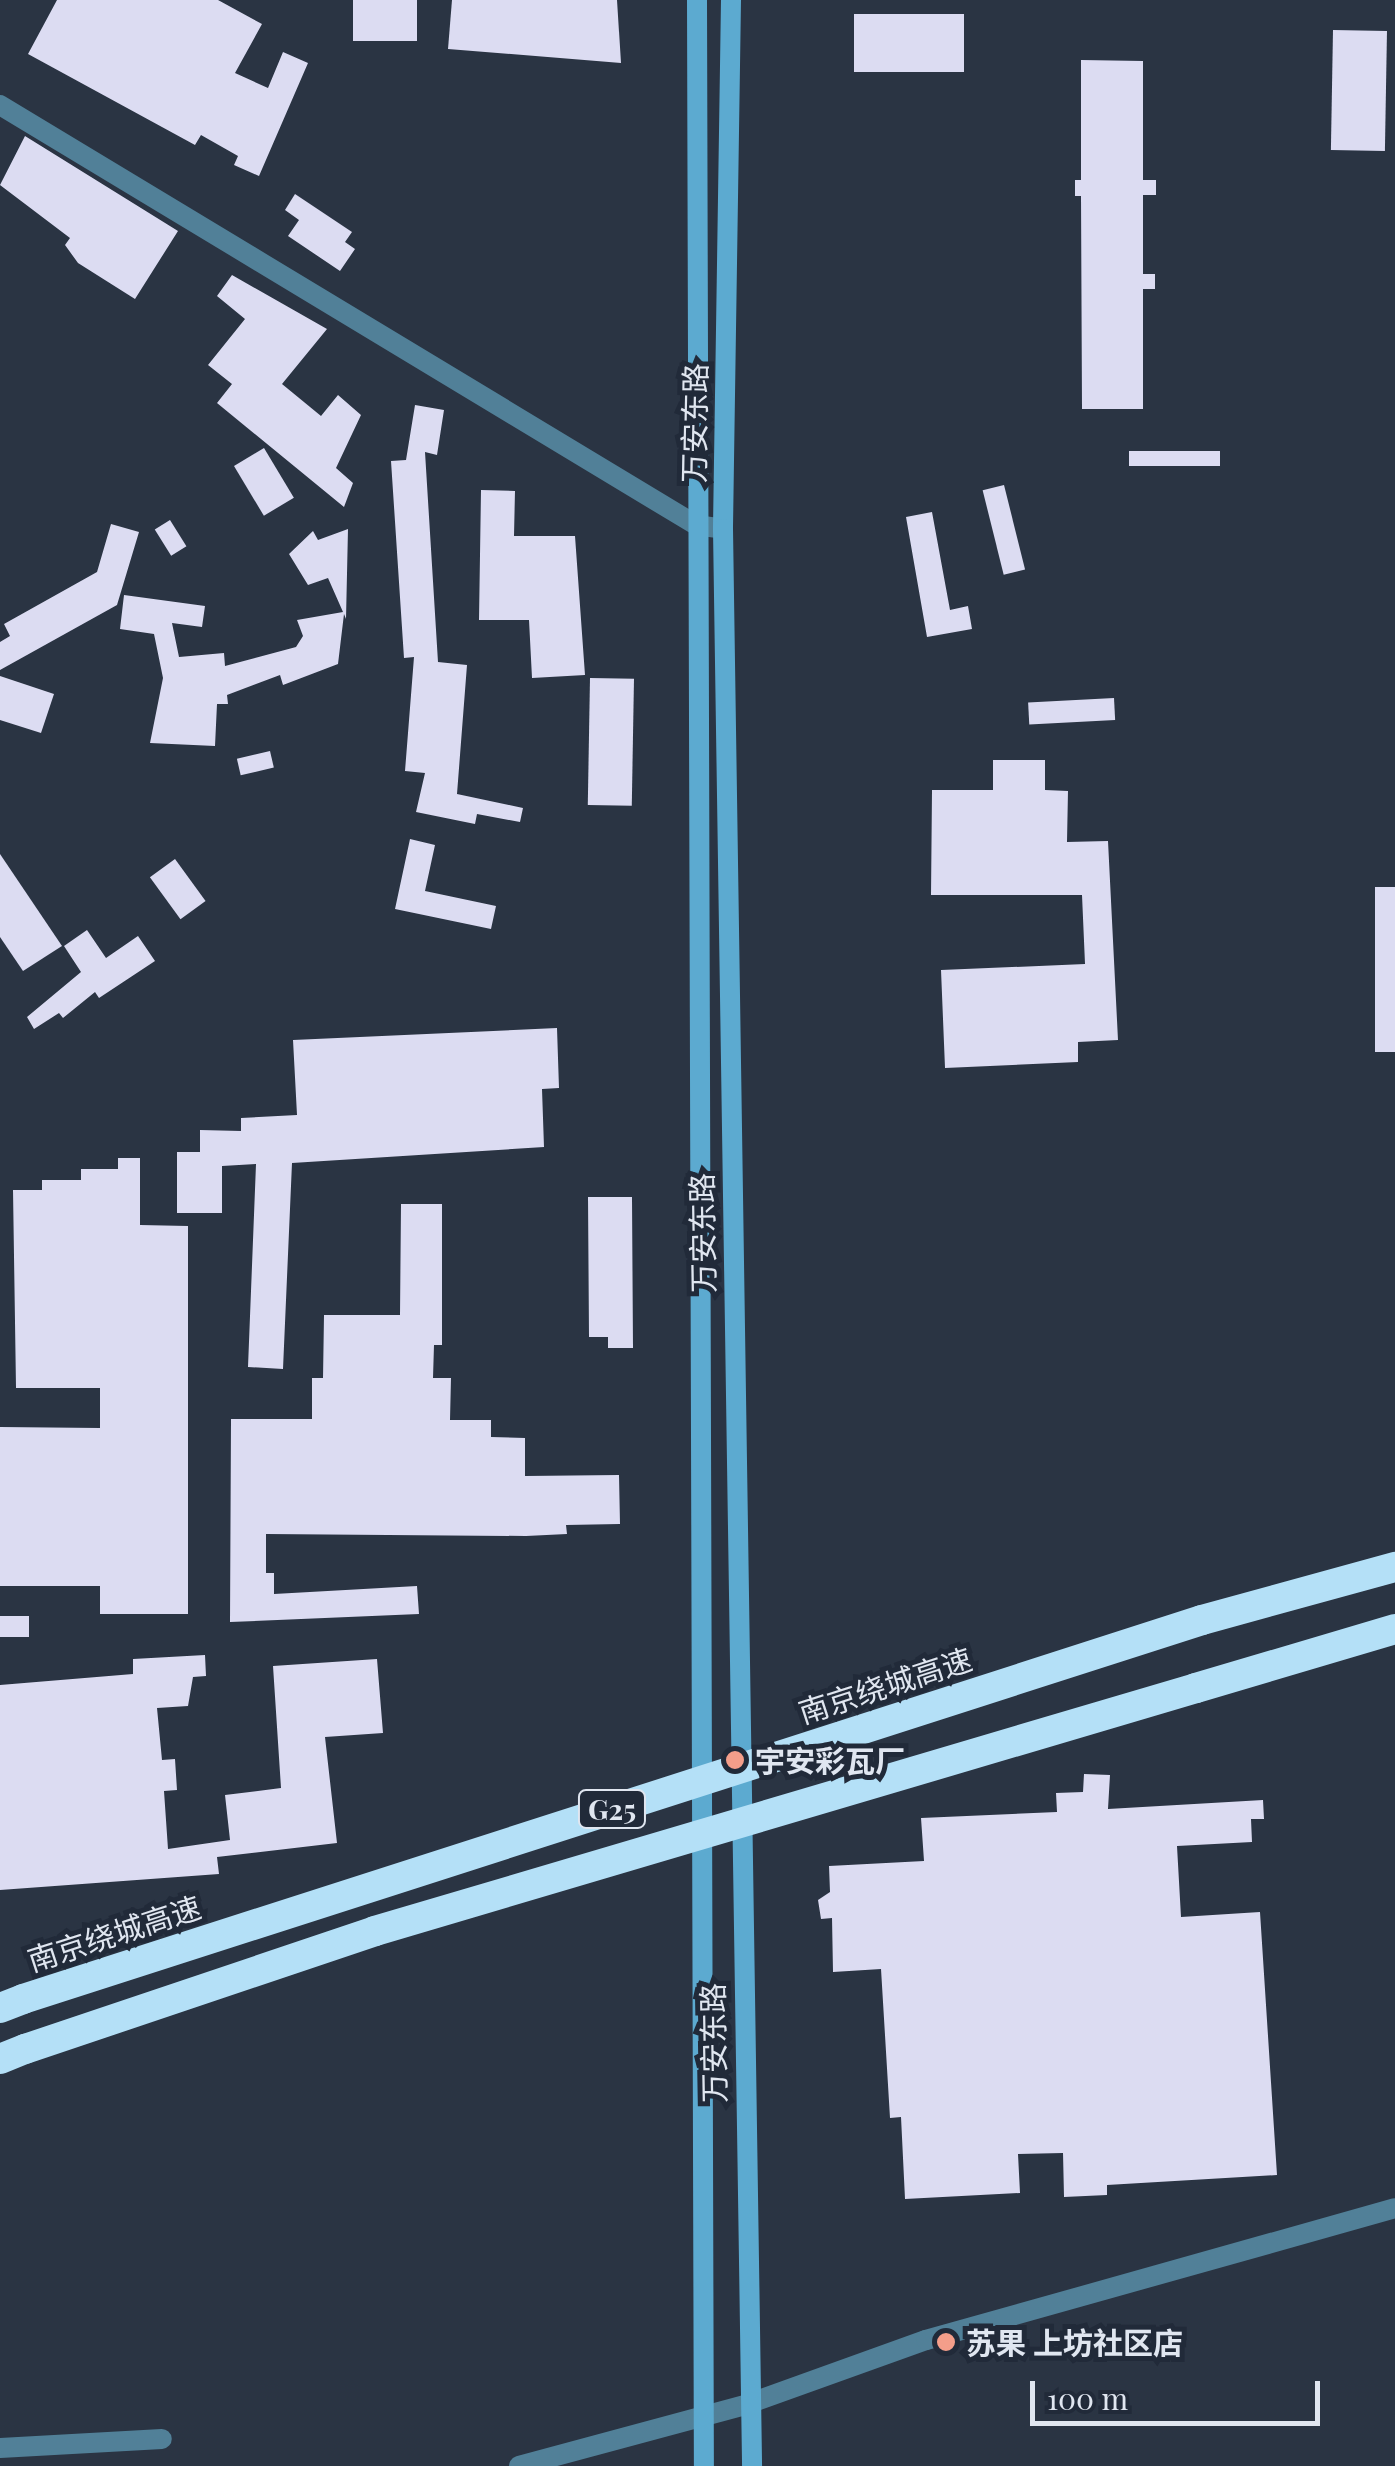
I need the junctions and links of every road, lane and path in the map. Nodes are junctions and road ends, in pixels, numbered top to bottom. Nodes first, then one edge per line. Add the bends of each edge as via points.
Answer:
1 (697, 0) edge
2 (731, 0) edge
3 (0, 105) edge
4 (696, 526) junction
5 (723, 529) junction
6 (1395, 1565) edge
7 (1395, 1629) edge
8 (11, 2003) edge
9 (12, 2054) edge
10 (1395, 2208) edge
11 (748, 2404) junction
12 (700, 2414) junction
13 (162, 2439) dead end
14 (0, 2448) edge
15 (519, 2466) edge
16 (704, 2466) edge
17 (752, 2466) edge

1 - 4 main road, 万安东路
2 - 5 main road, 万安东路
3 - 4 street
4 - 5 street
4 - 12 main road, 万安东路
5 - 11 main road, 万安东路
6 - 8 highway, 南京绕城高速 / G25, bridge via 1202,1620
7 - 9 highway, G25, bridge via 375,1930
10 - 11 street via 926,2340
11 - 12 street
11 - 17 main road, 万安东路
12 - 15 street
12 - 16 main road, 万安东路
13 - 14 street

